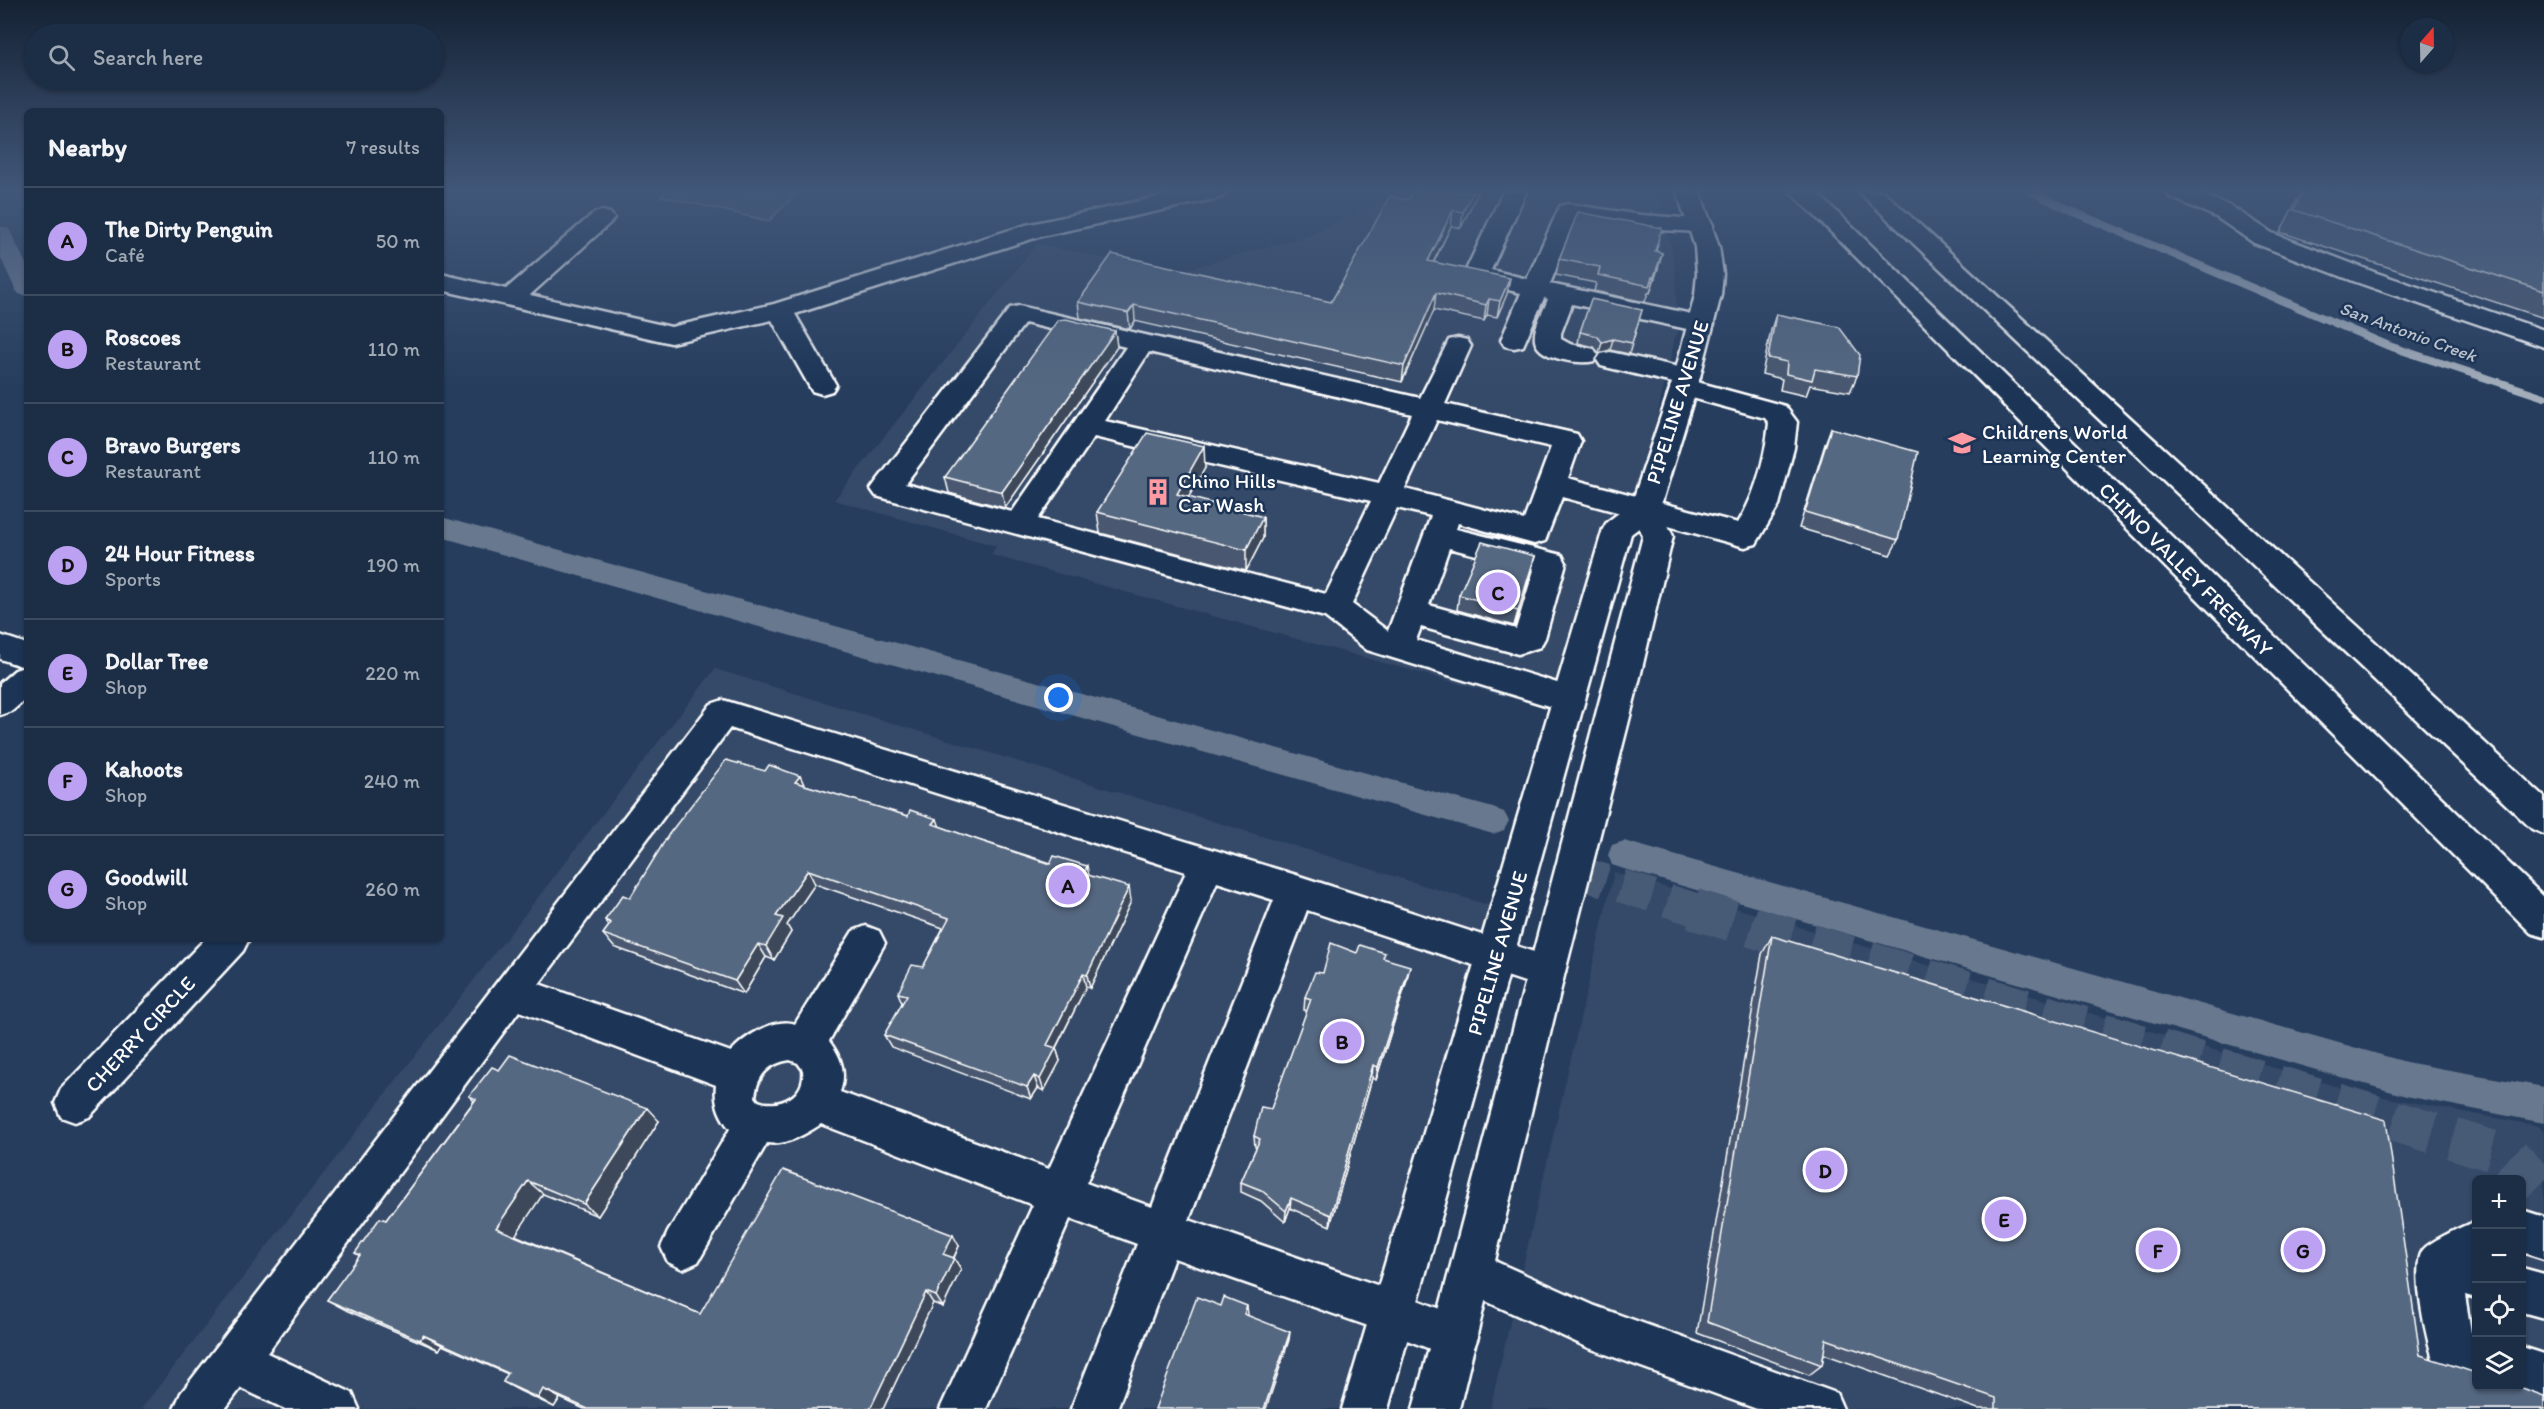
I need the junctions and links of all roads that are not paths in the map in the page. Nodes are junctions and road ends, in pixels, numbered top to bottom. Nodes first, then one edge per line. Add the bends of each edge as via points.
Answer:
1 (557, 258) edge
2 (947, 258) edge
3 (1484, 258) edge
4 (1549, 258) edge
5 (1708, 258) edge
6 (1870, 258) edge
7 (1943, 258) edge
8 (2315, 258) edge
9 (444, 283) edge
10 (1536, 289) junction
11 (1563, 294) junction
12 (510, 299) junction
13 (780, 310) junction
14 (1701, 324) junction
15 (2544, 339) edge
16 (1514, 340) dead end
17 (1142, 343) junction
18 (1458, 346) dead end
19 (1686, 382) junction
20 (822, 385) dead end
21 (1430, 409) junction
22 (1086, 426) junction
23 (1552, 484) junction
24 (1389, 496) junction
25 (1645, 508) junction
26 (1443, 523) junction
27 (1019, 524) junction
28 (1335, 608) junction
29 (1410, 612) junction
30 (1398, 646) junction
31 (0, 647) edge
32 (24, 655) edge
33 (24, 682) edge
34 (1568, 699) junction
35 (0, 702) edge
36 (2544, 819) edge
37 (1207, 865) junction
38 (1296, 891) junction
39 (2544, 921) edge
40 (227, 942) edge
41 (866, 943) dead end
42 (1496, 954) junction
43 (1546, 972) junction
44 (511, 991) junction
45 (805, 1044) junction
46 (739, 1074) junction
47 (815, 1102) junction
48 (75, 1103) dead end
49 (757, 1122) junction
50 (1058, 1194) junction
51 (2526, 1232) edge
52 (1164, 1233) junction
53 (2544, 1238) edge
54 (683, 1248) dead end
55 (2472, 1248) edge
56 (2458, 1270) edge
57 (1472, 1273) junction
58 (2526, 1291) edge
59 (2544, 1296) edge
60 (1394, 1313) junction
61 (1456, 1337) junction
62 (2472, 1355) edge
63 (233, 1361) junction
64 (2526, 1371) edge
65 (2544, 1377) edge
66 (197, 1409) edge
67 (336, 1409) edge
68 (963, 1409) edge
69 (1094, 1409) edge
70 (1365, 1409) edge
71 (1436, 1409) edge
72 (1820, 1409) edge

1 - 12 main road
2 - 13 main road
3 - 10 main road via 1478,270 1483,277
4 - 10 main road
5 - 14 main road, PIPELINE AVENUE via 1710,274
6 - 39 main road, CHINO VALLEY FREEWAY
7 - 36 main road
8 - 15 main road
9 - 12 main road
10 - 11 main road
10 - 16 main road
11 - 14 main road
11 - 19 main road via 1548,333 1548,344
12 - 13 main road via 671,335
13 - 20 main road
14 - 19 main road, PIPELINE AVENUE
17 - 21 main road
17 - 22 main road
17 - 27 main road via 1019,314 886,489
18 - 21 main road
19 - 25 main road, PIPELINE AVENUE
19 - 25 main road via 1775,412 1783,422 1764,505 1745,536
21 - 23 main road via 1567,441
21 - 24 main road
22 - 24 main road
22 - 27 main road
23 - 25 main road
23 - 26 main road via 1534,533
24 - 26 main road
24 - 28 main road
25 - 34 main road, PIPELINE AVENUE via 1618,529
25 - 43 main road, PIPELINE AVENUE via 1658,536
26 - 29 main road
26 - 29 main road via 1551,563 1529,638 1518,642
27 - 28 main road
28 - 30 main road via 1378,640
29 - 30 main road
30 - 34 main road
31 - 32 main road
33 - 35 main road
34 - 42 main road, PIPELINE AVENUE
37 - 38 main road
37 - 44 main road via 723,713
37 - 50 main road
38 - 42 main road
38 - 52 main road
40 - 48 main road, CHERRY CIRCLE
41 - 45 main road
42 - 43 main road
42 - 60 main road, PIPELINE AVENUE
43 - 57 main road, PIPELINE AVENUE
44 - 46 main road
44 - 63 main road
45 - 46 main road via 775,1043 748,1060
45 - 47 main road via 818,1054 825,1068 824,1085
46 - 49 main road via 734,1091 738,1107 748,1119
47 - 49 main road via 801,1116 783,1124
47 - 50 main road
49 - 54 main road
50 - 52 main road
50 - 68 main road
51 - 53 main road
52 - 60 main road
52 - 69 main road
55 - 56 main road
56 - 62 main road via 2451,1348
57 - 61 main road, PIPELINE AVENUE
57 - 72 main road via 1589,1326
58 - 59 main road
60 - 61 main road
60 - 70 main road, PIPELINE AVENUE
61 - 71 main road, PIPELINE AVENUE
63 - 66 main road
63 - 67 main road
64 - 65 main road

